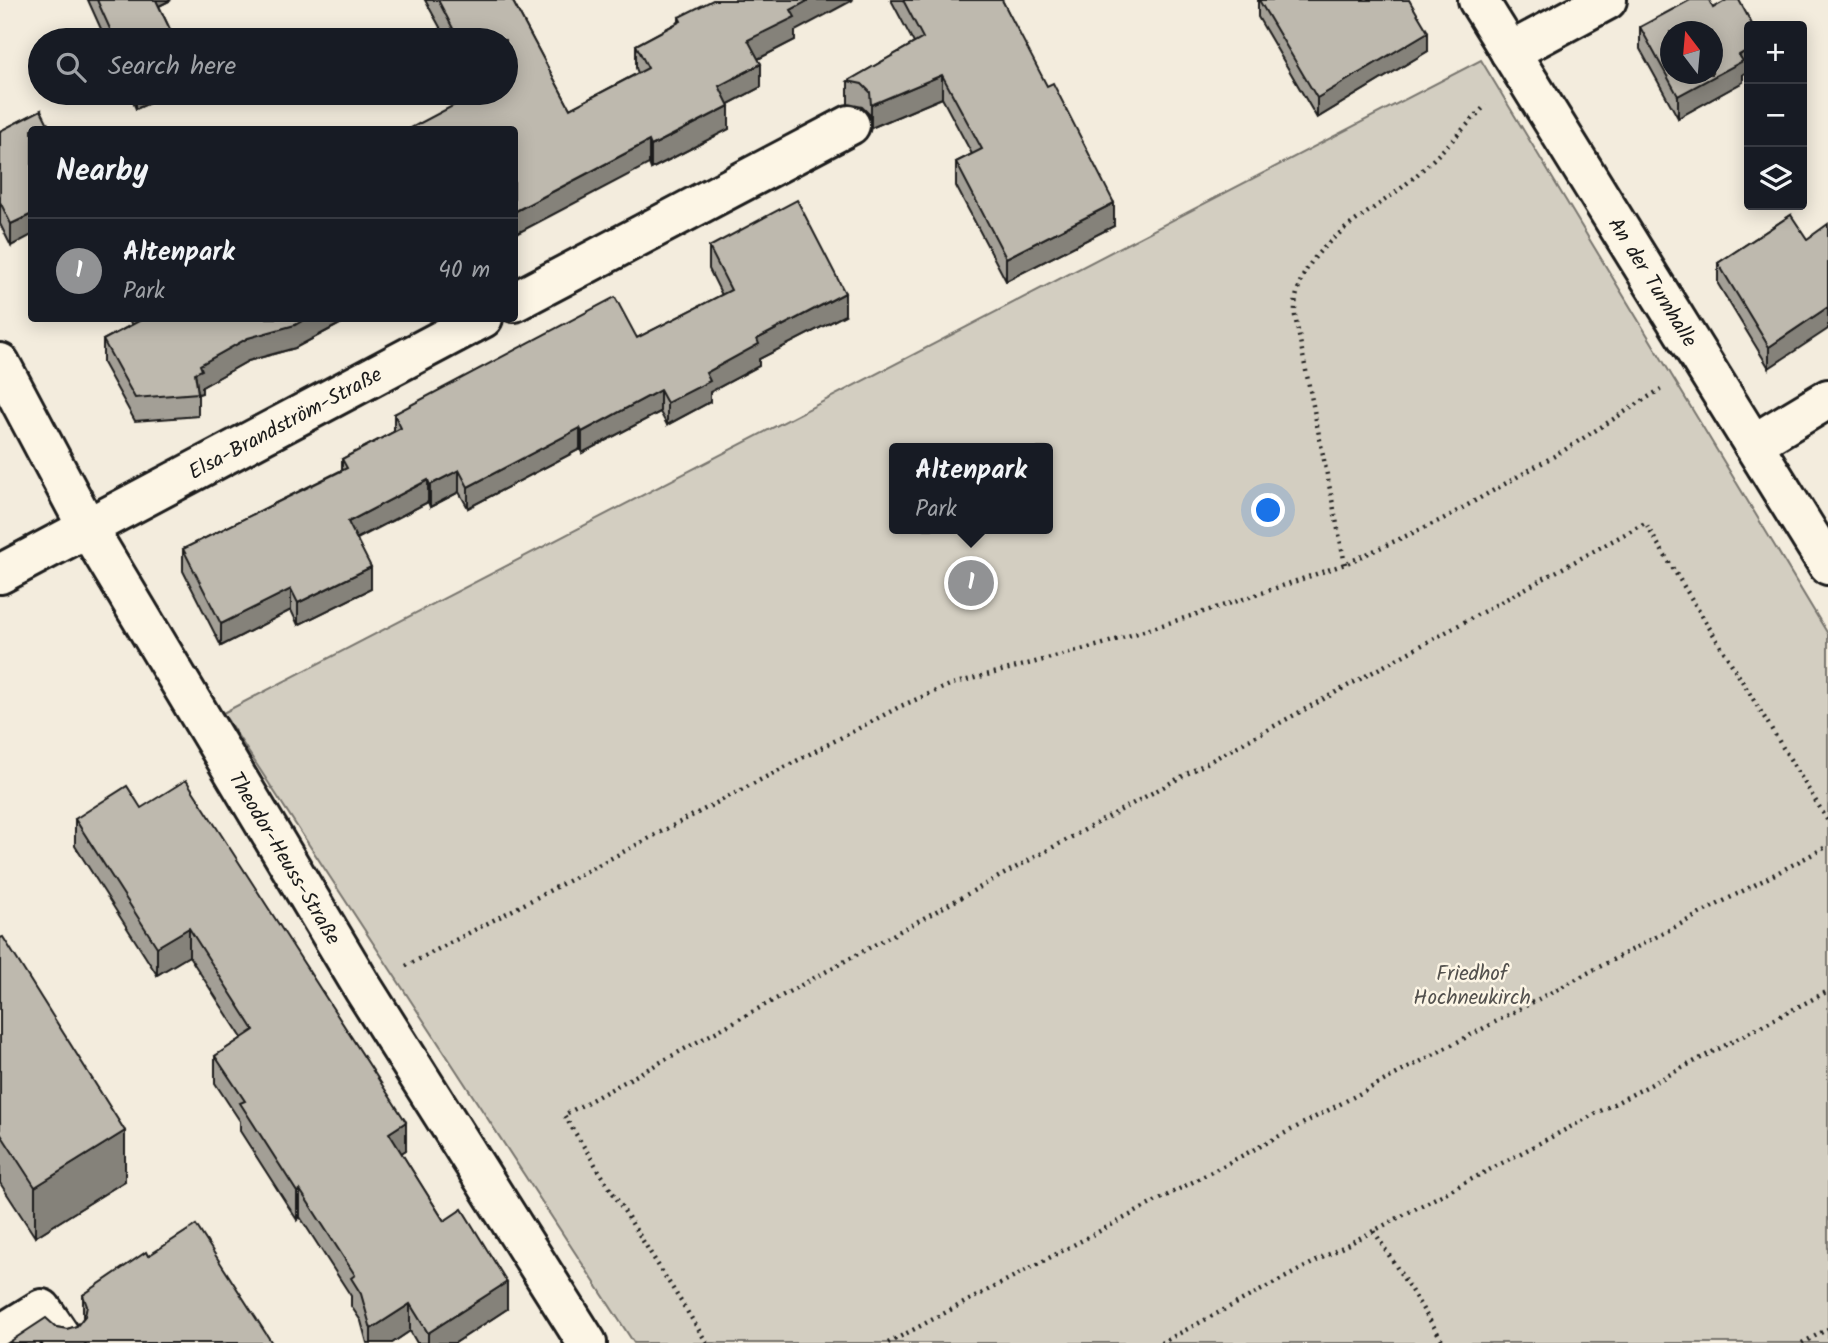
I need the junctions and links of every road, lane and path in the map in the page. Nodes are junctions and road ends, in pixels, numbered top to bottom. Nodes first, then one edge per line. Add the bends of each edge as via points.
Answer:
1 (1478, 0) edge
2 (1608, 0) edge
3 (1515, 60) junction
4 (850, 125) dead end
5 (518, 300) edge
6 (475, 322) edge
7 (1703, 362) junction
8 (0, 363) edge
9 (1828, 399) edge
10 (1753, 444) junction
11 (87, 527) junction
12 (1345, 564) junction
13 (1828, 565) edge
14 (0, 574) edge
15 (1828, 821) edge
16 (1828, 846) edge
17 (363, 988) junction
18 (1828, 992) edge
19 (1374, 1231) junction
20 (1828, 1329) edge
21 (0, 1335) edge
22 (65, 1343) edge
23 (587, 1343) edge
24 (707, 1343) edge
25 (888, 1343) edge
26 (1161, 1343) edge
27 (1444, 1343) edge
28 (1802, 1343) edge

1 - 3 street, An der Turnhalle
2 - 3 street
3 - 7 street, An der Turnhalle
3 - 12 path via 1427,165 1321,250 1301,276 1295,316
4 - 5 street
6 - 11 street, Elsa-Brandström-Straße
7 - 10 street, An der Turnhalle
7 - 12 path via 1472,503
8 - 11 street, Theodor-Heuss-Straße
9 - 10 street
10 - 13 street, An der Turnhalle
11 - 14 street, Elsa-Brandström-Straße
11 - 17 street, Theodor-Heuss-Straße
12 - 17 path via 1100,645 926,695
15 - 24 path via 1645,523 564,1115
16 - 25 path
17 - 23 street, Theodor-Heuss-Straße
18 - 19 path
19 - 26 path
19 - 27 path
20 - 28 path
21 - 22 street via 42,1309

